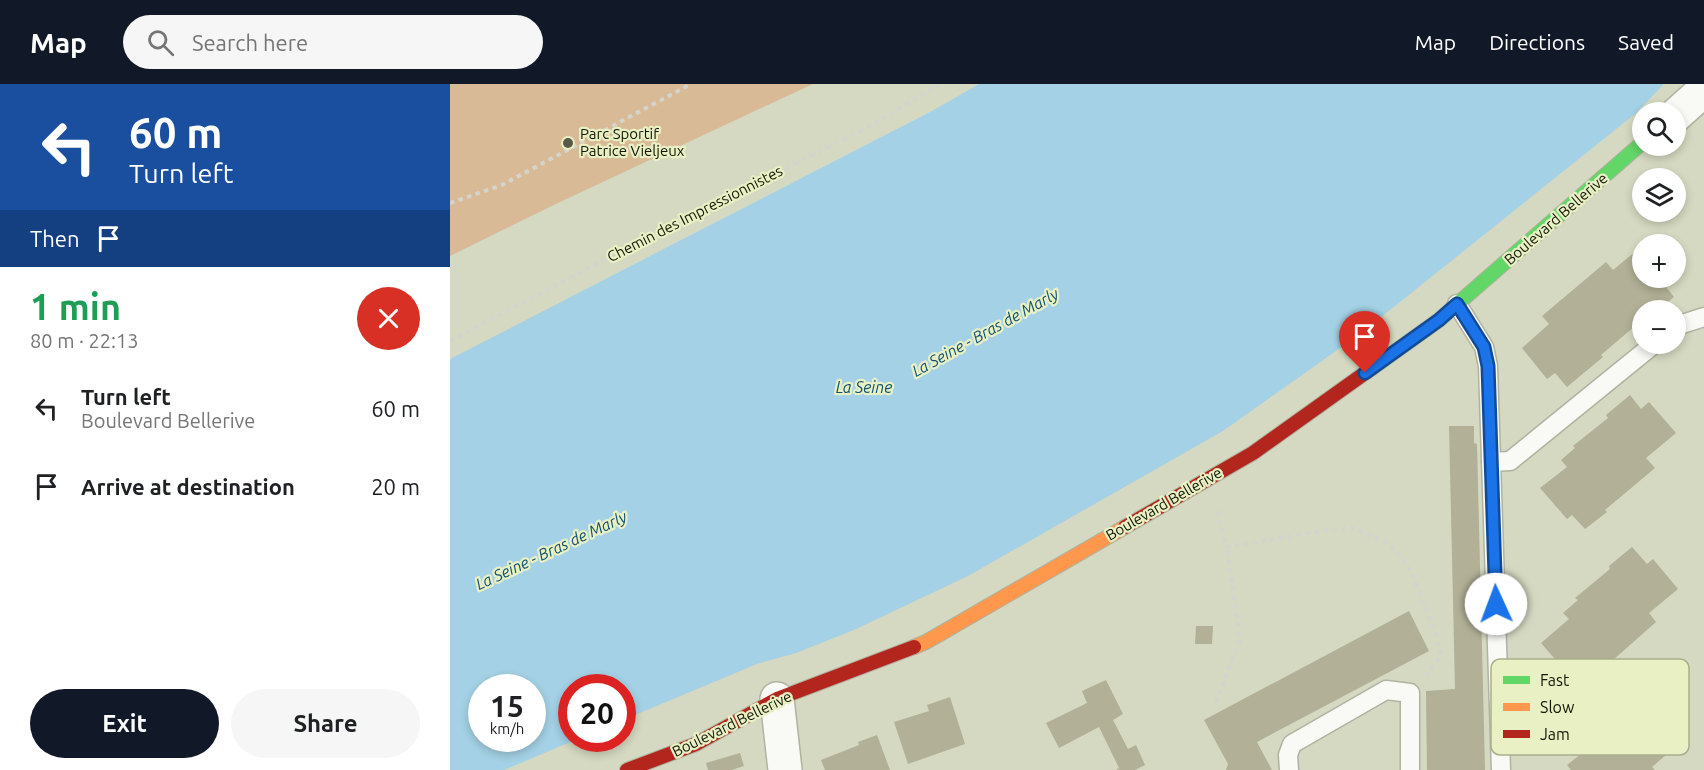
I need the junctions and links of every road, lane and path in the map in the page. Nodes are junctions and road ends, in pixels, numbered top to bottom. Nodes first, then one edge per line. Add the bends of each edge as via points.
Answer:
1 (691, 84) edge
2 (939, 84) edge
3 (1704, 90) edge
4 (1686, 106) edge
5 (1632, 152) edge
6 (450, 203) edge
7 (1457, 304) junction
8 (1704, 317) edge
9 (1686, 323) edge
10 (450, 341) edge
11 (1642, 354) edge
12 (1491, 462) junction
13 (1202, 482) junction
14 (1227, 547) junction
15 (1497, 659) edge
16 (1410, 693) junction
17 (777, 699) junction
18 (1216, 703) dead end
19 (1501, 755) edge
20 (627, 770) edge
21 (785, 770) edge
22 (1289, 770) edge
23 (1410, 770) edge
24 (1501, 770) edge

1 - 6 path via 502,185
2 - 10 path, Chemin des Impressionnistes via 868,127
3 - 4 street
5 - 7 street, Boulevard Bellerive
7 - 12 lane via 1484,347
7 - 13 street, Boulevard Bellerive via 1253,453
8 - 9 lane
11 - 12 lane via 1510,461
12 - 15 lane
13 - 14 path via 1221,519
13 - 17 street, Boulevard Bellerive via 926,642
14 - 16 path via 1353,528 1390,544 1411,571 1441,656
14 - 18 path via 1240,639
16 - 22 lane via 1386,690 1292,744
16 - 23 lane
17 - 20 street, Boulevard Bellerive via 696,744
17 - 21 street
19 - 24 lane

